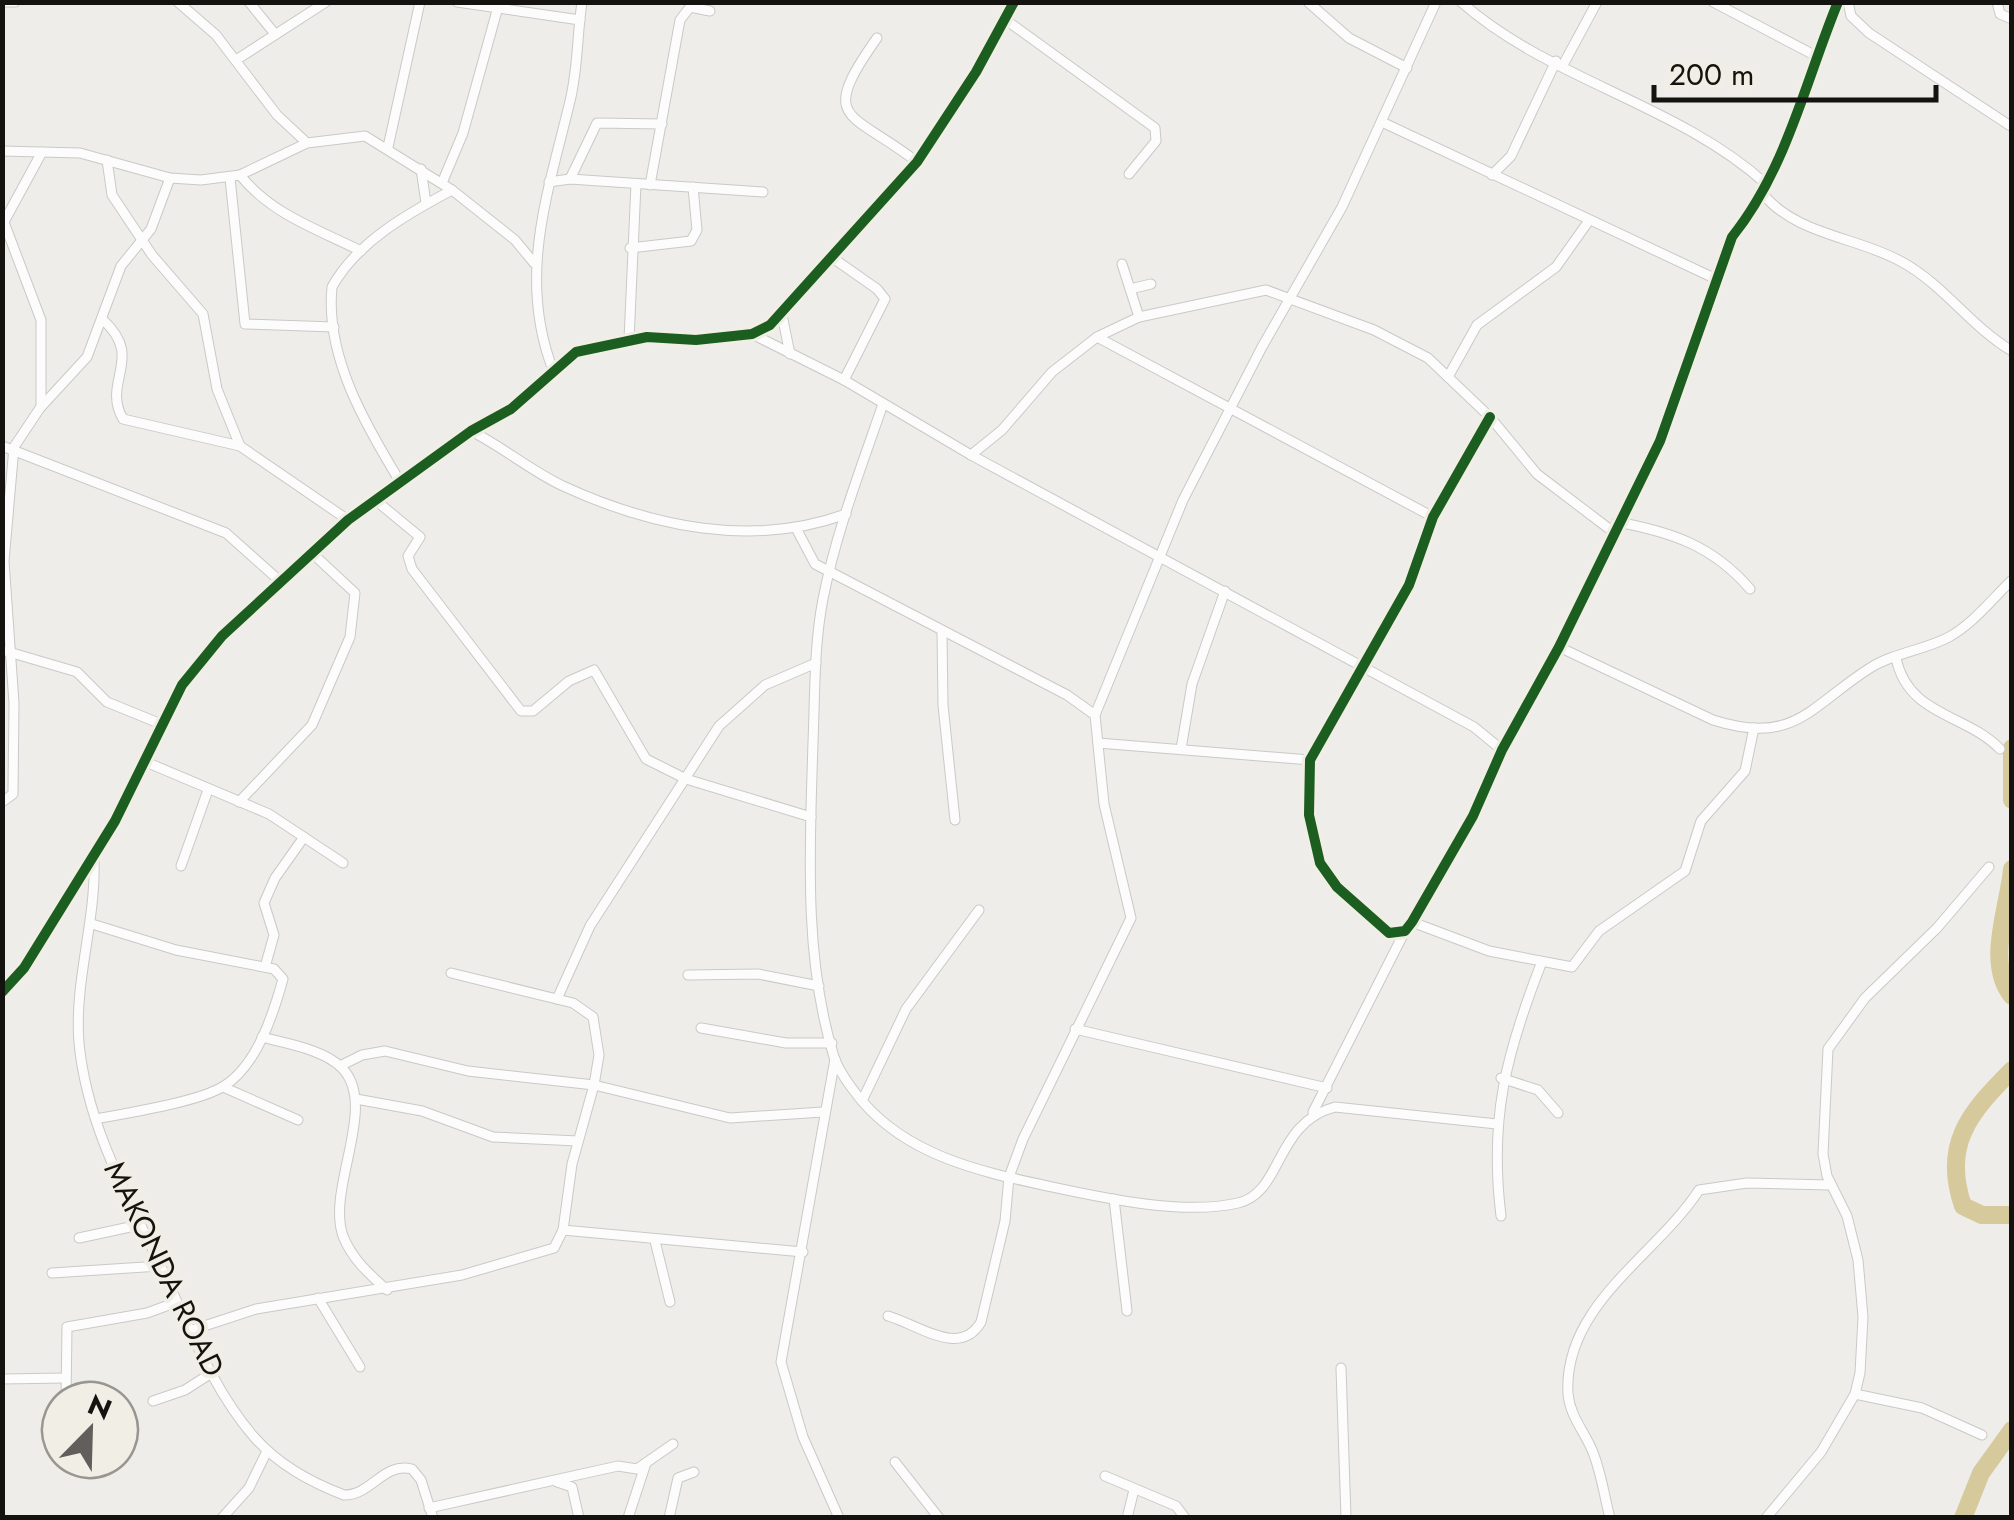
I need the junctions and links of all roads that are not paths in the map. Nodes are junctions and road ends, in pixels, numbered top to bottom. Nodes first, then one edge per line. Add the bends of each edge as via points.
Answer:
1 (3, 2) edge
2 (15, 2) edge
3 (178, 2) edge
4 (249, 2) edge
5 (326, 2) edge
6 (420, 2) edge
7 (457, 2) edge
8 (582, 2) edge
9 (1014, 2) edge
10 (1308, 2) edge
11 (1436, 2) edge
12 (1461, 2) edge
13 (1597, 2) edge
14 (1713, 2) edge
15 (1838, 2) edge
16 (1848, 2) edge
17 (1997, 2) edge
18 (498, 7) junction
19 (710, 12) dead end
20 (2012, 19) edge
21 (580, 20) junction
22 (1006, 20) junction
23 (275, 34) junction
24 (877, 38) dead end
25 (1816, 56) junction
26 (236, 60) junction
27 (1559, 63) junction
28 (1407, 68) junction
29 (1384, 123) junction
30 (662, 124) junction
31 (2012, 128) edge
32 (308, 143) junction
33 (388, 147) junction
34 (2, 151) edge
35 (42, 152) junction
36 (106, 160) junction
37 (917, 162) junction
38 (422, 170) junction
39 (1129, 174) dead end
40 (1492, 174) junction
41 (235, 176) junction
42 (170, 178) junction
43 (570, 179) junction
44 (549, 182) junction
45 (442, 183) junction
46 (636, 184) junction
47 (650, 184) junction
48 (693, 187) junction
49 (1764, 189) junction
50 (452, 190) junction
51 (763, 192) dead end
52 (426, 204) junction
53 (4, 218) edge
54 (1588, 222) junction
55 (142, 240) junction
56 (630, 248) junction
57 (361, 251) junction
58 (830, 256) junction
59 (534, 263) junction
60 (1122, 264) dead end
61 (1716, 279) junction
62 (1150, 284) dead end
63 (1130, 289) junction
64 (1291, 297) junction
65 (781, 310) junction
66 (1139, 317) junction
67 (102, 319) junction
68 (334, 327) junction
69 (752, 334) junction
70 (1097, 337) junction
71 (628, 340) junction
72 (2012, 351) edge
73 (790, 354) junction
74 (553, 370) junction
75 (1448, 377) junction
76 (844, 380) junction
77 (883, 404) junction
78 (40, 408) junction
79 (1230, 408) junction
80 (1490, 417) junction
81 (471, 431) junction
82 (8, 446) edge
83 (240, 446) junction
84 (971, 455) junction
85 (399, 480) junction
86 (374, 499) junction
87 (846, 514) junction
88 (1433, 517) junction
89 (348, 520) junction
90 (1615, 526) junction
91 (796, 530) junction
92 (312, 553) junction
93 (1160, 557) junction
94 (828, 572) junction
95 (2012, 580) edge
96 (280, 582) junction
97 (1750, 589) dead end
98 (1225, 591) junction
99 (942, 633) junction
100 (1558, 647) junction
101 (6, 651) edge
102 (1896, 658) junction
103 (816, 663) junction
104 (1363, 666) junction
105 (1095, 715) junction
106 (161, 724) junction
107 (1754, 728) junction
108 (1098, 742) junction
109 (1181, 749) junction
110 (2000, 749) dead end
111 (1502, 750) junction
112 (1310, 760) junction
113 (146, 762) junction
114 (686, 780) junction
115 (208, 790) junction
116 (2, 802) edge
117 (239, 802) junction
118 (811, 817) junction
119 (955, 820) dead end
120 (304, 837) junction
121 (94, 858) junction
122 (343, 863) dead end
123 (182, 866) dead end
124 (1989, 867) dead end
125 (980, 910) dead end
126 (1412, 922) junction
127 (92, 924) junction
128 (1405, 931) junction
129 (1541, 964) junction
130 (265, 967) junction
131 (451, 973) dead end
132 (688, 974) dead end
133 (819, 986) junction
134 (2, 992) edge
135 (556, 999) junction
136 (700, 1028) dead end
137 (1075, 1029) junction
138 (262, 1037) junction
139 (832, 1043) junction
140 (835, 1059) junction
141 (340, 1066) junction
142 (1502, 1078) junction
143 (594, 1085) junction
144 (223, 1087) junction
145 (1327, 1088) junction
146 (356, 1099) junction
147 (862, 1102) junction
148 (823, 1112) junction
149 (1313, 1112) junction
150 (1558, 1114) dead end
151 (96, 1119) junction
152 (298, 1120) dead end
153 (1497, 1124) junction
154 (578, 1141) junction
155 (1008, 1177) junction
156 (1830, 1185) junction
157 (1114, 1199) junction
158 (1500, 1216) dead end
159 (139, 1226) junction
160 (563, 1230) junction
161 (79, 1238) dead end
162 (655, 1241) junction
163 (803, 1252) junction
164 (160, 1266) junction
165 (52, 1273) dead end
166 (387, 1290) junction
167 (318, 1298) junction
168 (177, 1302) junction
169 (670, 1302) dead end
170 (1127, 1311) dead end
171 (888, 1316) dead end
172 (192, 1330) junction
173 (360, 1367) dead end
174 (1342, 1368) dead end
175 (213, 1372) junction
176 (65, 1378) joint
177 (2, 1379) edge
178 (1855, 1394) junction
179 (153, 1401) dead end
180 (1982, 1435) dead end
181 (673, 1444) dead end
182 (267, 1451) junction
183 (649, 1457) junction
184 (895, 1462) dead end
185 (694, 1472) dead end
186 (1105, 1476) dead end
187 (550, 1482) junction
188 (1134, 1490) junction
189 (431, 1513) edge
190 (222, 1518) edge
191 (579, 1518) edge
192 (628, 1518) edge
193 (669, 1518) edge
194 (839, 1518) edge
195 (939, 1518) edge
196 (1127, 1518) edge
197 (1185, 1518) edge
198 (1346, 1518) edge
199 (1610, 1518) edge
200 (1766, 1518) edge

1 - 2 street
3 - 26 street
4 - 23 street
5 - 23 street
6 - 33 street
7 - 18 street
8 - 21 street
9 - 22 street
10 - 28 street via 1348,38
11 - 28 street
12 - 27 street
13 - 27 street
14 - 25 street
15 - 25 street
16 - 31 street via 1851,16 1869,33
17 - 20 street via 2000,14
18 - 21 street
18 - 45 street
19 - 30 street via 684,10
21 - 44 street via 571,97
22 - 37 street
22 - 39 street via 1155,128 1156,141
23 - 26 street
24 - 37 street via 842,100 858,122
25 - 49 street
26 - 32 street via 277,115
27 - 40 street via 1512,156
27 - 49 street via 1731,152
28 - 29 street
29 - 40 street
29 - 64 street
30 - 43 street via 597,122
30 - 47 street
32 - 33 street via 352,135
32 - 41 street
33 - 38 street
34 - 35 street
35 - 36 street
35 - 53 street
36 - 42 street
36 - 55 street via 112,195
37 - 58 street
38 - 45 street
38 - 52 street
40 - 54 street
41 - 42 street
41 - 57 street via 277,210
41 - 68 street via 245,324
42 - 55 street
43 - 44 street
43 - 46 street
44 - 59 street
45 - 50 street
46 - 47 street
46 - 56 street
47 - 48 street
48 - 51 street
48 - 56 street via 691,242
49 - 61 street via 1732,237
49 - 72 street via 1797,222 1906,263 1986,336
50 - 52 street
50 - 59 street
52 - 57 street
53 - 78 street via 41,320
54 - 61 street
54 - 75 street via 1556,266 1477,325
55 - 67 street via 120,266
55 - 83 street via 204,314 216,389
56 - 71 street
57 - 68 street via 332,287
58 - 65 street
58 - 76 street via 885,299
59 - 74 street
60 - 63 street
61 - 90 street via 1660,441
62 - 63 street
63 - 66 street
64 - 66 street via 1254,291
64 - 75 street via 1408,345
64 - 79 street
65 - 69 street
65 - 73 street
66 - 70 street
67 - 78 street via 87,357
67 - 83 street via 124,348 117,398 123,419
68 - 85 street via 350,393
69 - 71 street
69 - 73 street
70 - 79 street
70 - 84 street via 1052,372
71 - 74 street via 576,352
73 - 76 street
74 - 81 street via 511,409
75 - 80 street
76 - 77 street
77 - 84 street
77 - 87 street
78 - 82 street
79 - 88 street
79 - 93 street
80 - 88 street
80 - 90 street via 1537,474
81 - 85 street
81 - 91 street via 562,486 656,519 693,528
82 - 96 street via 226,532
82 - 101 street
83 - 89 street
84 - 93 street
85 - 86 street
86 - 89 street
86 - 114 street via 420,538 408,556 412,569 521,711 533,711 594,670 646,759
87 - 91 street
87 - 94 street
88 - 104 street via 1409,585
89 - 92 street
90 - 97 street via 1699,545
90 - 100 street
91 - 94 street via 807,556
92 - 96 street
92 - 117 street via 355,593 350,636 312,725
93 - 98 street
93 - 105 street
94 - 99 street
94 - 103 street
95 - 102 street via 1950,636
96 - 106 street via 215,645
98 - 104 street
98 - 109 street via 1192,684
99 - 105 street
99 - 119 street
100 - 107 street via 1712,720
100 - 111 street
101 - 106 street via 77,672 107,702
101 - 116 street via 14,794
102 - 107 street via 1873,666 1802,719
102 - 110 street via 1918,702
103 - 114 street via 765,685 733,711
103 - 118 street
104 - 111 street via 1474,727
104 - 112 street
105 - 108 street
106 - 113 street
107 - 129 street via 1745,771 1701,821 1685,871 1599,931 1572,967
108 - 109 street
108 - 137 street via 1112,844 1131,918
109 - 112 street
111 - 126 street
112 - 128 street via 1308,814 1320,863 1378,926
113 - 115 street
113 - 121 street
114 - 118 street
114 - 135 street via 590,926
115 - 117 street
115 - 123 street
117 - 120 street
118 - 133 street
120 - 122 street
120 - 130 street via 264,902 274,935
121 - 127 street, MAKONDA ROAD
121 - 134 street
124 - 156 street via 1865,998 1828,1049 1822,1130
125 - 147 street via 906,1009
126 - 128 street
126 - 129 street
127 - 130 street
127 - 151 street, MAKONDA ROAD via 78,1032
128 - 145 street
129 - 142 street
130 - 138 street via 284,979
131 - 135 street
132 - 133 street via 758,974
133 - 139 street
135 - 143 street via 581,1006 593,1018
136 - 139 street via 786,1044
137 - 145 street
137 - 155 street
138 - 141 street
138 - 144 street
139 - 140 street
140 - 147 street
140 - 148 street
141 - 143 street via 385,1051 468,1071
141 - 146 street
142 - 150 street via 1538,1090
142 - 153 street
143 - 148 street via 730,1118
143 - 154 street
144 - 151 street
144 - 152 street
145 - 149 street
146 - 154 street via 422,1110 493,1136
146 - 166 street via 341,1231 351,1254
147 - 155 street via 920,1147
148 - 163 street
149 - 153 street via 1334,1107
149 - 157 street via 1298,1124 1256,1194 1242,1203
151 - 159 street, MAKONDA ROAD
153 - 158 street
154 - 160 street
155 - 157 street
155 - 171 street via 1002,1234 973,1336 939,1336
156 - 178 street via 1847,1216 1858,1260 1863,1317
156 - 199 street via 1746,1183 1699,1190 1594,1311 1574,1354 1568,1393
157 - 170 street
159 - 161 street
159 - 164 street, MAKONDA ROAD
160 - 162 street
160 - 166 street via 547,1252
162 - 163 street
162 - 169 street
163 - 194 street via 781,1362 803,1437
164 - 165 street
164 - 168 street, MAKONDA ROAD
166 - 167 street
167 - 172 street
167 - 173 street
168 - 172 street, MAKONDA ROAD
168 - 176 street via 70,1325
172 - 175 street, MAKONDA ROAD
174 - 198 street
175 - 179 street
175 - 182 street, MAKONDA ROAD
176 - 177 street
178 - 180 street via 1922,1408
178 - 200 street via 1821,1452
181 - 183 street
182 - 189 street, MAKONDA ROAD via 344,1495 356,1495 394,1468 412,1469
182 - 190 street via 249,1488
183 - 187 street via 637,1469 618,1466
183 - 192 street
184 - 195 street
185 - 193 street via 678,1478
186 - 188 street
187 - 189 street
187 - 191 street via 572,1487
188 - 196 street
188 - 197 street via 1176,1506

